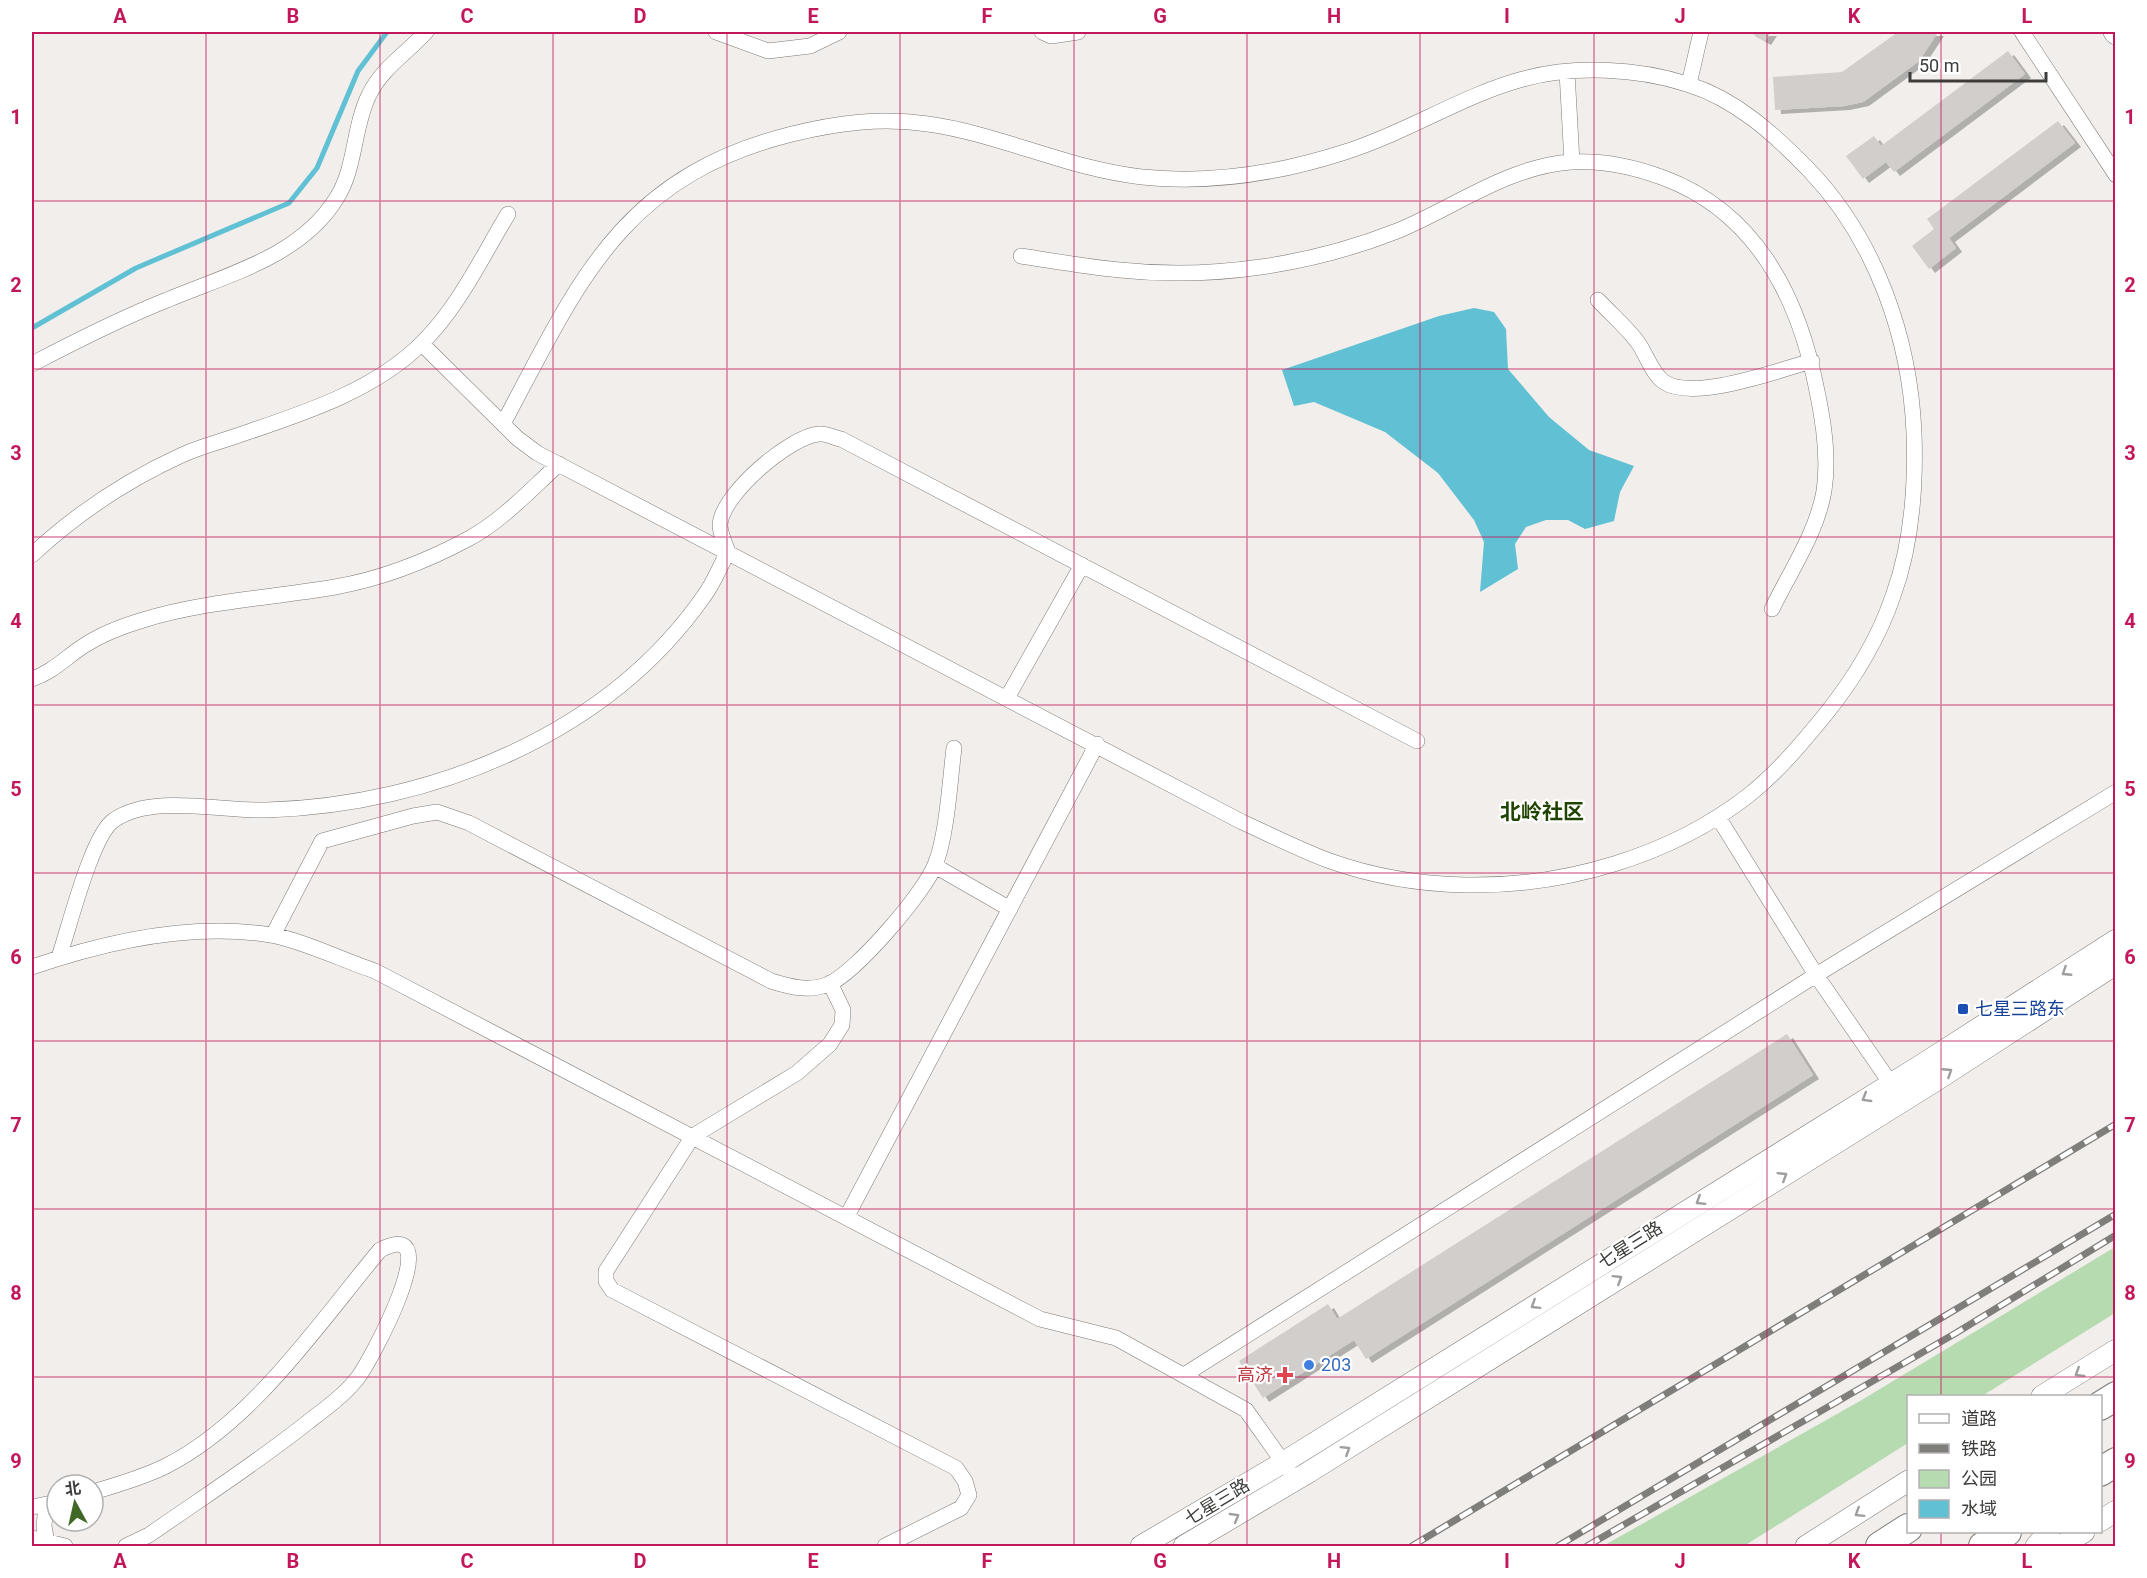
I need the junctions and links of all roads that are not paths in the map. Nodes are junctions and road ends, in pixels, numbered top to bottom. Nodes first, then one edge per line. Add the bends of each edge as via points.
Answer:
1 (426, 32) edge
2 (716, 32) edge
3 (840, 32) edge
4 (1042, 32) edge
5 (1078, 32) edge
6 (1701, 32) edge
7 (2022, 32) edge
8 (1567, 72) junction
9 (1689, 84) junction
10 (1572, 162) junction
11 (2115, 175) edge
12 (508, 214) dead end
13 (1020, 256) dead end
14 (1598, 300) dead end
15 (422, 344) junction
16 (1812, 361) junction
17 (32, 364) edge
18 (503, 424) junction
19 (559, 465) junction
20 (728, 552) junction
21 (32, 555) edge
22 (1082, 565) junction
23 (1772, 609) dead end
24 (32, 679) edge
25 (1007, 698) junction
26 (1417, 741) dead end
27 (1097, 744) junction
28 (954, 748) dead end
29 (2115, 792) edge
30 (1718, 817) junction
31 (935, 866) junction
32 (1010, 909) junction
33 (273, 936) junction
34 (2115, 940) edge
35 (59, 957) junction
36 (2115, 964) edge
37 (32, 967) edge
38 (1816, 975) junction
39 (830, 983) junction
40 (1890, 1083) junction
41 (1904, 1100) junction
42 (693, 1136) junction
43 (847, 1216) junction
44 (2115, 1350) edge
45 (1184, 1375) junction
46 (2044, 1395) edge
47 (2115, 1396) edge
48 (2102, 1405) edge
49 (1284, 1462) junction
50 (2115, 1462) edge
51 (2102, 1471) edge
52 (1296, 1481) junction
53 (1907, 1482) edge
54 (105, 1487) edge
55 (45, 1505) edge
56 (2115, 1511) edge
57 (2102, 1520) edge
58 (1907, 1529) edge
59 (2005, 1533) edge
60 (2048, 1533) edge
61 (2082, 1533) edge
62 (32, 1538) edge
63 (46, 1543) junction
64 (65, 1546) edge
65 (127, 1546) edge
66 (885, 1546) edge
67 (1141, 1546) edge
68 (1184, 1546) edge
69 (1806, 1546) edge
70 (1880, 1546) edge
71 (1983, 1546) edge
72 (2036, 1546) edge
73 (2060, 1546) edge

1 - 17 street via 382,73 368,96 337,199 308,229 284,249 243,270 166,300
2 - 3 street via 768,51 810,46
4 - 5 street via 1051,36
6 - 9 street
7 - 11 street
8 - 9 street via 1599,70
8 - 10 street
8 - 18 street via 1525,78 1347,152 1286,168 1220,177 1121,175 937,125 885,119 823,126 760,142 715,160 672,185 638,212 609,243 577,289
9 - 30 street via 1761,124 1824,185 1849,220 1880,282 1904,350 1914,447 1915,496 1906,548 1894,594 1874,642 1849,685 1784,762
10 - 13 street via 1542,167 1499,183 1399,230 1340,252 1272,265 1193,273 1134,271
10 - 16 street via 1609,163 1647,171 1687,187 1721,208 1756,243 1780,280
12 - 15 street via 444,319
14 - 16 street via 1636,340 1662,381 1673,387 1693,389 1728,384
15 - 18 street
15 - 21 street via 387,371 338,398 184,454 135,478 88,509
16 - 23 street via 1827,459 1823,494 1813,527
18 - 19 street via 537,453
19 - 20 street
19 - 24 street via 502,516 469,539 424,560 338,586 182,610 142,620 84,645 52,670
20 - 22 street via 720,526 736,492 780,452 819,434 841,439
20 - 25 street
20 - 35 street via 705,595 631,676 587,709 487,765 435,784 315,809 258,811 156,806 112,821 99,838
22 - 25 street
22 - 26 street
25 - 27 street
27 - 30 street via 1242,822 1334,862 1398,878 1465,885 1530,882 1587,872 1629,859
27 - 32 street
28 - 31 street
29 - 38 street
30 - 38 street
31 - 32 street
31 - 39 street via 891,928 858,962
32 - 43 street
33 - 35 street via 225,930 169,933
33 - 39 street via 322,841 437,812 469,824 771,981 792,988
33 - 42 street via 375,971
34 -> 40 street, 七星三路
35 - 37 street
41 -> 36 street, 七星三路
38 - 40 street
38 - 45 street
39 - 42 street via 843,1010 842,1025 830,1044 797,1073
40 - 41 street
40 -> 49 street, 七星三路
52 -> 41 street, 七星三路
42 - 43 street
42 - 66 street via 606,1271 606,1281 612,1290 956,1468 969,1495 961,1508
43 - 45 street via 1040,1319 1116,1338
44 -> 46 street
45 - 49 street via 1246,1410
47 - 48 highway
49 - 52 street
49 - 67 street, 七星三路
50 - 51 highway
68 -> 52 street, 七星三路
53 -> 69 street
54 - 65 street via 166,1466 203,1442 267,1386 380,1250 395,1244 410,1255 410,1268 387,1323 356,1380 286,1440 149,1535
55 - 63 street
56 - 57 street
58 - 70 highway
59 - 71 highway
60 - 72 street
61 - 73 street
62 - 63 street
63 - 64 street

